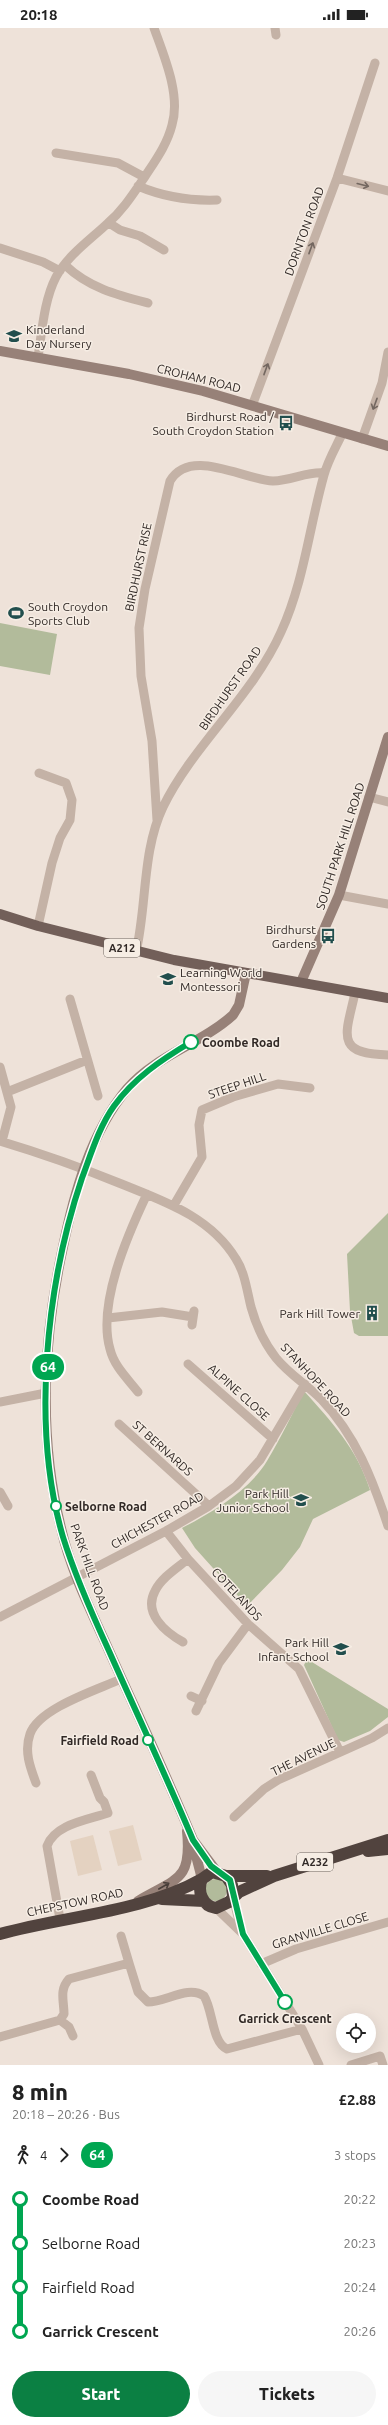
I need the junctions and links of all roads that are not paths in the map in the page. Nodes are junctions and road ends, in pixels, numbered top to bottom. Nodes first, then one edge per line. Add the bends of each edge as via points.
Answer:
1 (154, 28) edge
2 (374, 63) dead end
3 (56, 153) dead end
4 (144, 177) junction
5 (337, 178) junction
6 (138, 186) junction
7 (388, 191) edge
8 (217, 200) dead end
9 (108, 223) junction
10 (0, 248) edge
11 (164, 250) dead end
12 (62, 268) junction
13 (148, 303) dead end
14 (0, 351) edge
15 (388, 352) edge
16 (38, 357) junction
17 (252, 406) junction
18 (342, 434) junction
19 (362, 440) junction
20 (388, 446) edge
21 (324, 473) junction
22 (388, 737) edge
23 (39, 773) dead end
24 (369, 797) junction
25 (388, 802) edge
26 (157, 821) junction
27 (338, 895) junction
28 (388, 904) edge
29 (0, 916) edge
30 (38, 926) junction
31 (136, 952) junction
32 (246, 973) junction
33 (301, 982) junction
34 (355, 993) junction
35 (388, 998) edge
36 (70, 1000) dead end
37 (388, 1055) edge
38 (87, 1060) junction
39 (0, 1067) edge
40 (310, 1088) dead end
41 (7, 1092) junction
42 (98, 1096) dead end
43 (1, 1141) edge
44 (85, 1169) junction
45 (147, 1194) junction
46 (174, 1206) junction
47 (108, 1318) junction
48 (193, 1318) dead end
49 (188, 1364) dead end
50 (305, 1384) junction
51 (138, 1392) dead end
52 (46, 1393) junction
53 (0, 1402) edge
54 (119, 1424) dead end
55 (273, 1439) junction
56 (0, 1492) edge
57 (8, 1506) dead end
58 (209, 1506) junction
59 (388, 1526) edge
60 (166, 1531) junction
61 (188, 1559) junction
62 (77, 1575) junction
63 (0, 1617) edge
64 (248, 1624) junction
65 (182, 1642) dead end
66 (121, 1679) junction
67 (191, 1696) dead end
68 (202, 1701) junction
69 (196, 1711) dead end
70 (388, 1728) edge
71 (340, 1752) junction
72 (91, 1775) dead end
73 (36, 1783) dead end
74 (234, 1817) dead end
75 (187, 1825) junction
76 (193, 1840) junction
77 (388, 1840) edge
78 (388, 1849) edge
79 (357, 1851) junction
80 (221, 1874) junction
81 (274, 1876) junction
82 (202, 1879) junction
83 (233, 1897) junction
84 (157, 1899) junction
85 (204, 1901) junction
86 (130, 1905) junction
87 (216, 1908) junction
88 (60, 1919) junction
89 (388, 1922) edge
90 (0, 1934) edge
91 (243, 1934) junction
92 (121, 1936) dead end
93 (129, 1963) junction
94 (261, 1964) junction
95 (60, 2020) junction
96 (302, 2029) junction
97 (73, 2036) dead end
98 (0, 2037) edge
99 (319, 2065) edge
100 (351, 2065) edge
101 (383, 2065) edge

1 - 4 street via 169,74 174,115 165,144
2 - 5 street, DORNTON ROAD
3 - 4 street via 118,163
4 - 6 street
5 -> 7 street
17 -> 5 street, DORNTON ROAD
6 - 8 street via 178,198
6 - 9 street via 122,209
9 - 11 street via 140,236
9 - 12 street
10 - 12 street
12 - 13 street via 97,288
12 - 16 street via 49,296
14 - 16 main road, CROHAM ROAD
15 -> 19 street via 380,389
16 - 17 main road, CROHAM ROAD via 188,388
17 - 18 main road, CROHAM ROAD
18 - 19 main road, CROHAM ROAD
18 - 21 street, BIRDHURST ROAD
19 - 20 main road, CROHAM ROAD
21 - 26 street, BIRDHURST ROAD via 298,584 281,632 253,680 173,788
21 - 26 street, BIRDHURST RISE via 273,481 193,465 179,470 170,481 145,589 139,628 141,676 152,741
22 - 24 main road, SOUTH PARK HILL ROAD
23 - 30 street via 66,783 72,800 70,820 60,838 52,863
24 - 25 street
24 - 27 main road, SOUTH PARK HILL ROAD
26 - 31 street, BIRDHURST ROAD via 153,833
27 - 28 street
27 - 33 main road, SOUTH PARK HILL ROAD
29 - 30 main road, A212
30 - 31 main road, A212
31 - 32 main road, A212
32 - 33 main road, A212
32 - 44 main road, PARK HILL ROAD via 239,1005 233,1015 168,1056 126,1090 108,1116
33 - 34 main road, A212
34 - 35 main road, A212
34 - 37 street via 347,1032 349,1043 362,1054
36 - 38 street
38 - 41 street
38 - 42 street
39 - 41 street
40 - 46 street, STEEP HILL via 278,1084 233,1096 202,1110 199,1125 202,1156
41 - 43 street via 11,1112
43 - 44 street, STANHOPE ROAD
44 - 45 street, STANHOPE ROAD
44 - 52 main road, PARK HILL ROAD via 68,1225 56,1280 49,1334
45 - 46 street, STANHOPE ROAD
45 - 47 street via 128,1235 116,1273
46 - 50 street, STANHOPE ROAD via 209,1228 231,1251 242,1272 263,1338 276,1358
47 - 48 street via 162,1312
47 - 51 street via 110,1348 116,1365
49 - 55 street, ALPINE CLOSE
50 - 55 street, CHICHESTER ROAD
50 - 59 street, STANHOPE ROAD via 332,1412 357,1447 369,1470
52 - 53 street
52 - 62 main road, PARK HILL ROAD via 52,1481 60,1526
54 - 58 street, ST BERNARDS
55 - 58 street, CHICHESTER ROAD via 260,1460 236,1486
56 - 57 street
58 - 60 street, CHICHESTER ROAD
60 - 61 street, COTELANDS
60 - 62 street, CHICHESTER ROAD
61 - 64 street, COTELANDS
61 - 65 street via 161,1582 154,1591 151,1603 154,1615 171,1641
62 - 63 street, CHICHESTER ROAD
62 - 66 main road, PARK HILL ROAD
64 - 68 street via 219,1663
64 - 71 street, COTELANDS via 302,1672
66 - 73 street via 60,1707 36,1724 30,1734 28,1745 29,1764
66 - 75 main road, PARK HILL ROAD
67 - 68 street
68 - 69 street
70 - 71 street, THE AVENUE
71 - 74 street, THE AVENUE via 278,1780
72 - 88 street via 108,1813 60,1830 50,1838 47,1846
75 - 76 main road, PARK HILL ROAD
86 -> 75 main road via 184,1872 188,1860
76 - 80 main road, PARK HILL ROAD
76 - 82 main road, PARK HILL ROAD
77 - 79 highway, A232
78 - 79 highway, A232
79 - 81 highway, A232
80 - 81 highway, A232 via 244,1878
80 - 82 highway via 208,1874
80 - 83 highway via 232,1885
81 - 83 highway, A232
82 - 84 highway, CHEPSTOW ROAD
82 - 85 highway via 200,1888
83 - 87 highway via 226,1904
83 - 91 street
84 - 85 highway, CHEPSTOW ROAD
84 - 86 highway, CHEPSTOW ROAD
85 - 87 highway
86 - 88 highway, CHEPSTOW ROAD
87 - 91 street
88 - 90 highway, CHEPSTOW ROAD
89 - 94 street, GRANVILLE CLOSE via 274,1956
91 - 94 street
92 - 93 street
93 - 95 street via 69,1979 62,1992 64,2014
93 - 96 street via 138,1992 148,2002 191,1992 199,1992 204,1996 218,2040 227,2049 236,2049
94 - 96 street
95 - 97 street via 69,2026
95 - 98 street
96 - 99 street
100 - 101 street via 380,2056

